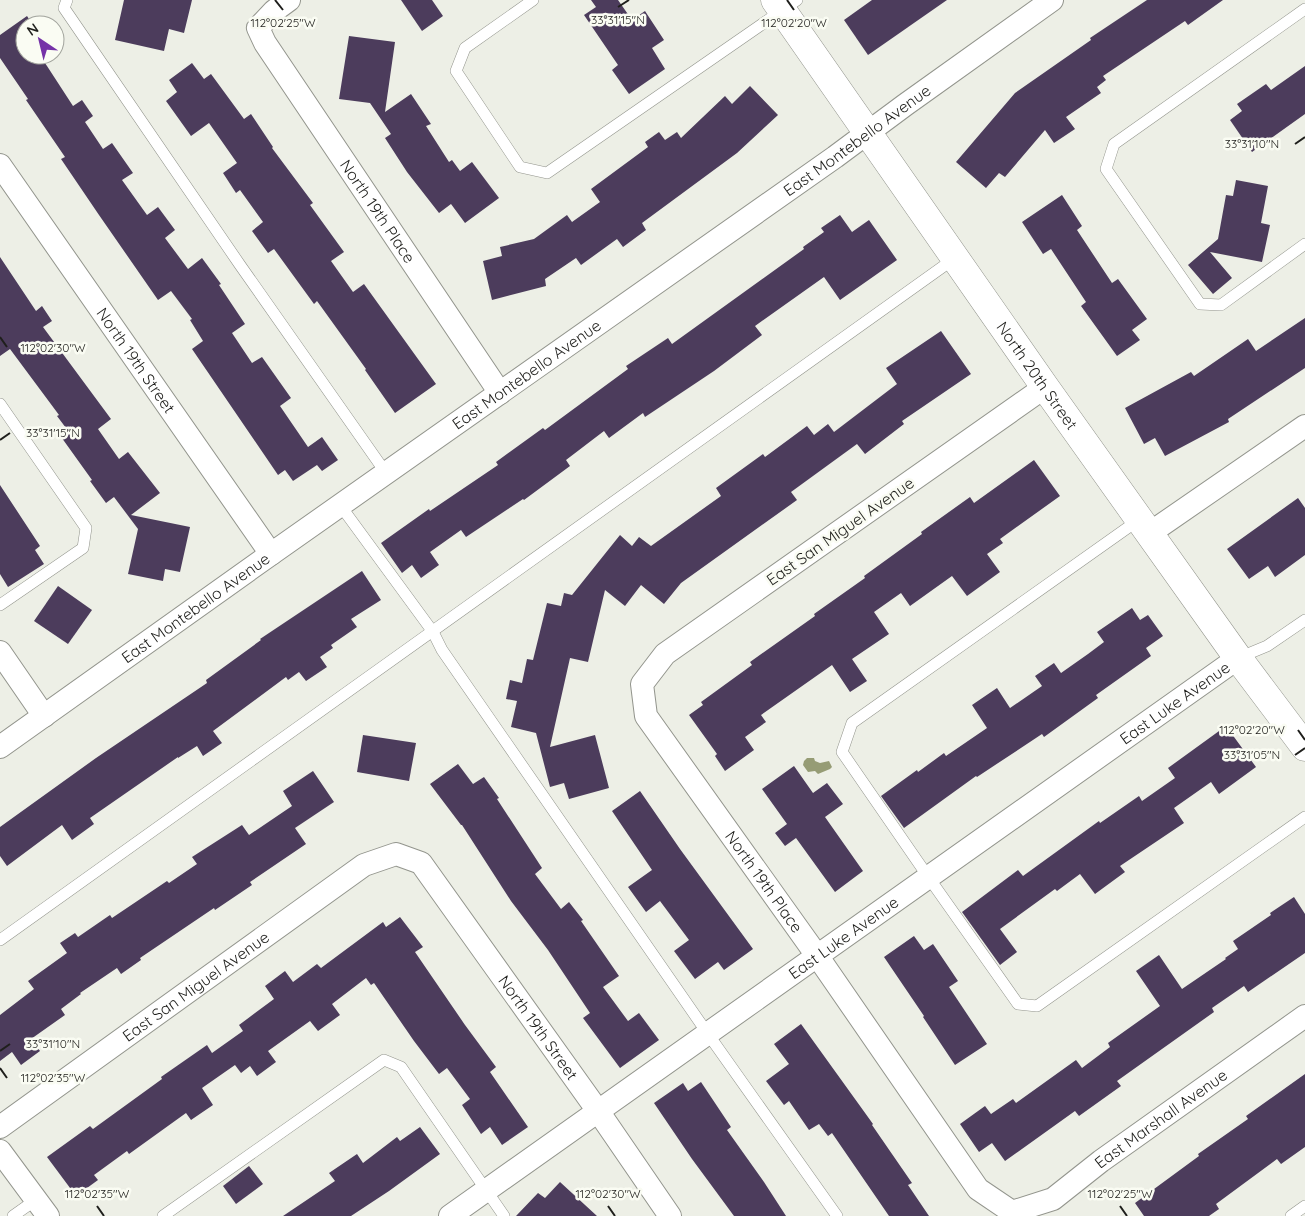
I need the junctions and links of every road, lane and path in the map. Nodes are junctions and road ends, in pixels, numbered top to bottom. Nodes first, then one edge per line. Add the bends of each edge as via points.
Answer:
1 (67, 0) edge
2 (289, 0) edge
3 (533, 0) edge
4 (1052, 0) edge
5 (785, 3) edge
6 (1305, 9) edge
7 (868, 132) junction
8 (0, 166) edge
9 (1305, 244) edge
10 (955, 258) junction
11 (1045, 387) junction
12 (500, 393) junction
13 (0, 404) edge
14 (1305, 426) edge
15 (386, 473) junction
16 (340, 505) junction
17 (1145, 526) junction
18 (271, 554) junction
19 (0, 605) edge
20 (1305, 620) edge
21 (433, 632) junction
22 (0, 652) edge
23 (1238, 658) junction
24 (642, 684) joint
25 (44, 716) junction
26 (0, 747) edge
27 (1305, 747) edge
28 (1305, 817) edge
29 (396, 854) joint
30 (929, 878) junction
31 (0, 940) edge
32 (818, 957) junction
33 (1305, 1016) edge
34 (708, 1034) junction
35 (598, 1111) junction
36 (0, 1127) edge
37 (0, 1151) edge
38 (486, 1190) junction
39 (1305, 1206) edge
40 (43, 1208) edge
41 (1012, 1212) joint
42 (13, 1216) edge
43 (163, 1216) edge
44 (450, 1216) edge
45 (504, 1216) edge
46 (670, 1216) edge
47 (836, 1216) edge
48 (1291, 1216) edge

1 - 15 lane via 64,8
2 - 12 street, North 19th Place via 258,28 265,43
3 - 5 lane via 465,48 456,71 520,167 547,173
4 - 7 street, East Montebello Avenue
5 - 7 street, North 20th Street
6 - 9 lane via 1114,144 1106,169 1200,304 1221,305
7 - 10 street, North 20th Street
7 - 12 street, East Montebello Avenue
8 - 18 street, North 19th Street
10 - 11 street, North 20th Street
10 - 21 lane
11 - 17 street, North 20th Street
11 - 24 street, East San Miguel Avenue via 665,654
12 - 15 street, East Montebello Avenue
13 - 19 lane via 86,528 83,548
14 - 17 street
15 - 16 street, East Montebello Avenue
16 - 18 street, East Montebello Avenue
16 - 21 lane
17 - 23 street, North 20th Street
17 - 30 lane via 852,723 842,752
18 - 25 street, East Montebello Avenue
20 - 23 lane via 1267,646
21 - 31 lane
21 - 34 lane
22 - 25 street
23 - 27 street, North 20th Street
23 - 30 street, East Luke Avenue
24 - 32 street, North 19th Place via 646,716
25 - 26 street, East Montebello Avenue
28 - 30 lane via 1037,1006 1018,1004
29 - 35 street, North 19th Street via 421,863
29 - 36 street, East San Miguel Avenue via 364,865
30 - 32 street, East Luke Avenue
32 - 34 street, East Luke Avenue
32 - 41 street, North 19th Place via 978,1189
33 - 41 street, East Marshall Avenue via 1101,1161 1053,1199
34 - 35 street, East Luke Avenue
34 - 47 lane
35 - 38 street, East Luke Avenue
35 - 46 street, North 19th Street
37 - 40 street
38 - 43 lane via 401,1067 384,1060
38 - 44 street, East Luke Avenue
38 - 45 lane
39 - 48 lane
40 - 42 lane

